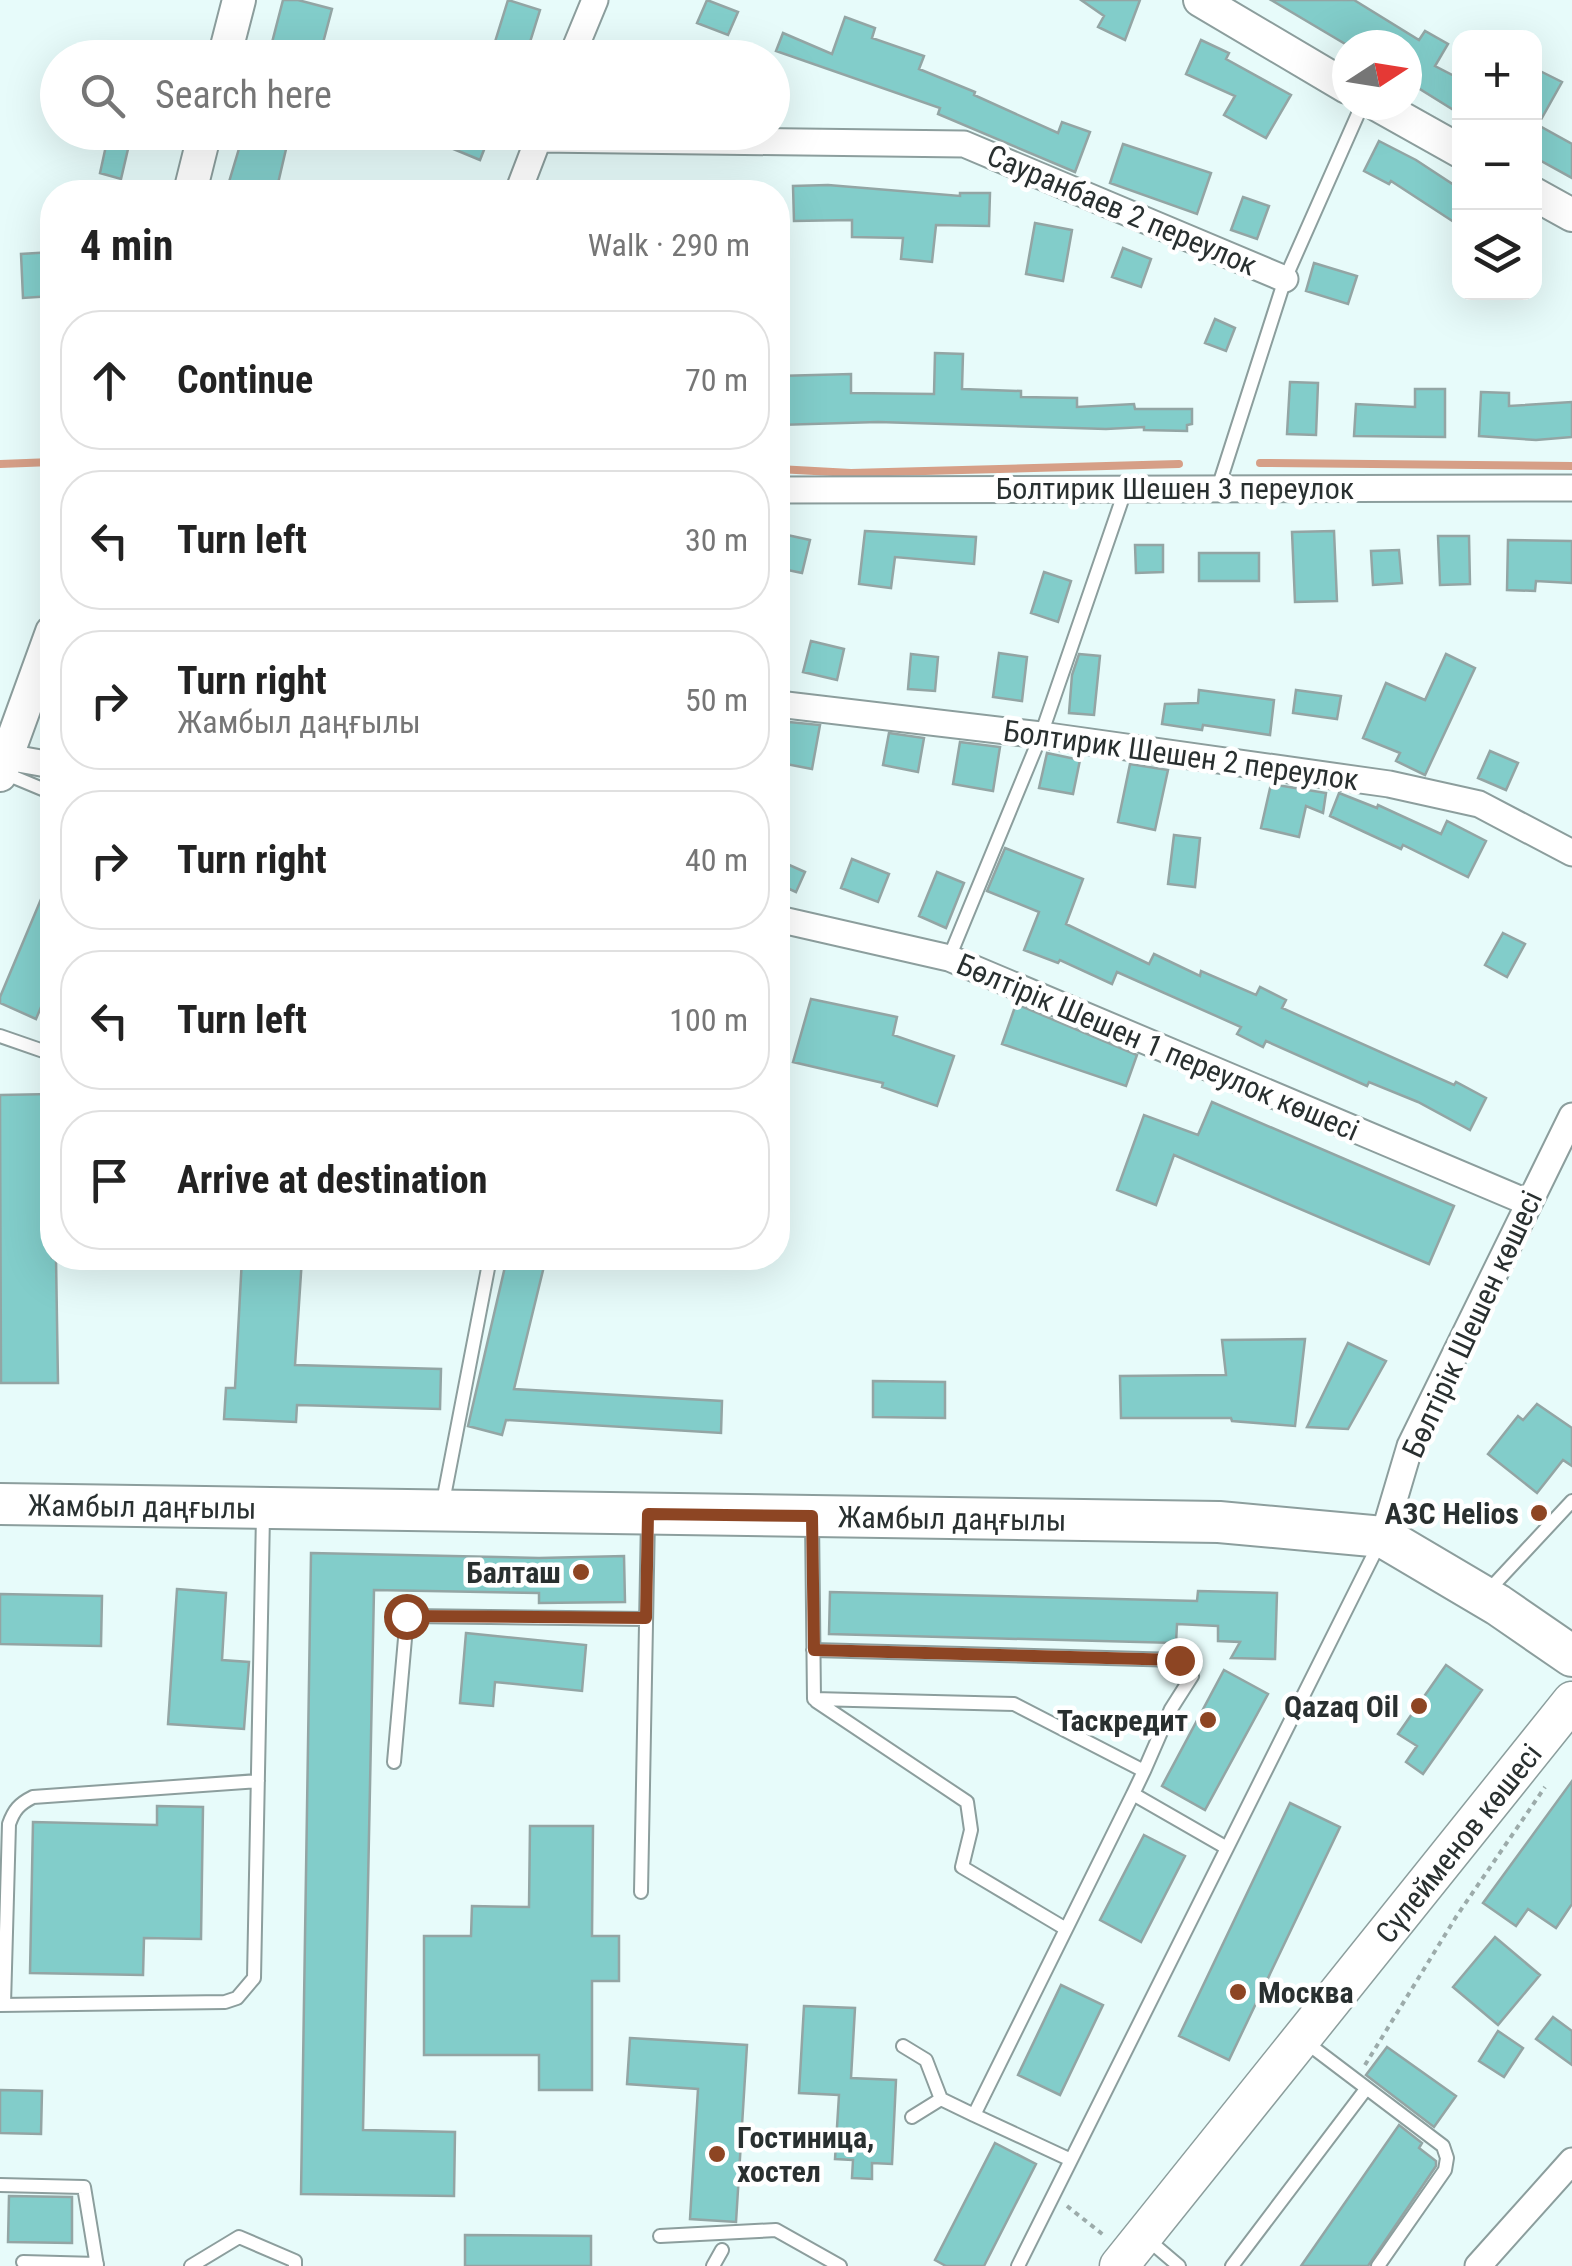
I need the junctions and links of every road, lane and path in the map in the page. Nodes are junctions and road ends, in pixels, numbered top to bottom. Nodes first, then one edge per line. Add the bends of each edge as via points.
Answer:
1 (239, 0) edge
2 (594, 0) edge
3 (1200, 0) edge
4 (229, 40) edge
5 (579, 40) edge
6 (1332, 78) edge
7 (1355, 120) edge
8 (1405, 120) edge
9 (790, 141) edge
10 (1452, 147) edge
11 (200, 150) edge
12 (534, 150) edge
13 (193, 180) edge
14 (523, 180) edge
15 (1542, 198) edge
16 (1572, 215) edge
17 (1285, 278) junction
18 (1126, 488) junction
19 (1218, 488) junction
20 (1572, 488) edge
21 (790, 490) edge
22 (40, 665) edge
23 (790, 705) edge
24 (1041, 735) junction
25 (40, 766) edge
26 (3, 768) edge
27 (40, 786) edge
28 (1572, 853) edge
29 (790, 922) edge
30 (948, 958) junction
31 (0, 1036) edge
32 (40, 1050) edge
33 (1572, 1116) edge
34 (1529, 1203) junction
35 (488, 1270) edge
36 (12, 1501) edge
37 (1572, 1502) edge
38 (264, 1510) junction
39 (441, 1510) junction
40 (648, 1514) junction
41 (812, 1516) junction
42 (1382, 1537) junction
43 (1483, 1597) junction
44 (646, 1618) junction
45 (814, 1650) junction
46 (1572, 1656) edge
47 (814, 1700) junction
48 (1572, 1701) edge
49 (394, 1762) dead end
50 (1144, 1771) junction
51 (1550, 1780) dead end
52 (258, 1781) junction
53 (1134, 1794) junction
54 (1227, 1848) junction
55 (641, 1892) dead end
56 (1066, 1929) junction
57 (2, 2004) edge
58 (1382, 2035) dead end
59 (1301, 2038) junction
60 (903, 2046) dead end
61 (1366, 2089) junction
62 (942, 2098) junction
63 (974, 2115) junction
64 (912, 2118) dead end
65 (1070, 2160) junction
66 (1572, 2162) edge
67 (0, 2186) edge
68 (1052, 2196) junction
69 (660, 2236) dead end
70 (722, 2250) dead end
71 (1130, 2252) edge
72 (22, 2262) dead end
73 (97, 2265) edge
74 (191, 2266) edge
75 (295, 2266) edge
76 (713, 2266) edge
77 (840, 2266) edge
78 (1018, 2266) edge
79 (1178, 2266) edge
80 (1232, 2266) edge
81 (1378, 2266) edge
82 (1478, 2266) edge

1 - 4 street
2 - 5 street
3 - 6 street
7 - 17 lane
8 - 10 street
9 - 17 street, Сауранбаев 2 переулок via 964,144
11 - 13 street
12 - 14 street
15 - 16 street
17 - 19 lane
18 - 19 street, Болтирик Шешен 3 переулок
18 - 21 street, Болтирик Шешен 3 переулок
18 - 24 lane
19 - 20 street, Болтирик Шешен 3 переулок
22 - 26 street
23 - 24 street, Болтирик Шешен 2 переулок
24 - 28 street, Болтирик Шешен 2 переулок via 1435,794 1479,804
24 - 30 lane
25 - 26 street
26 - 27 lane
29 - 30 street, Бөлтірік Шешен 1 переулок көшесі
30 - 34 street, Бөлтірік Шешен 1 переулок көшесі
31 - 32 lane
33 - 34 street, Бөлтірік Шешен көшесі
34 - 42 street, Бөлтірік Шешен көшесі via 1410,1446
35 - 39 lane
36 - 38 main road, Жамбыл даңғылы
37 - 43 lane
38 - 39 main road, Жамбыл даңғылы
38 - 52 lane
39 - 40 main road, Жамбыл даңғылы
40 - 41 main road, Жамбыл даңғылы
40 - 44 lane
41 - 42 main road, Жамбыл даңғылы via 1219,1522
41 - 45 lane
42 - 43 main road, Жамбыл даңғылы
42 - 54 lane
43 - 46 main road, Жамбыл даңғылы
44 - 49 lane via 406,1616
44 - 55 lane
45 - 47 lane
45 - 50 lane via 1179,1660 1192,1676
47 - 50 lane via 1014,1704
47 - 56 lane via 967,1802 972,1830 962,1867
48 - 59 main road, Сүлейменов көшесі
50 - 53 lane
51 - 58 path
52 - 57 lane via 22,1802 10,1824
52 - 57 lane via 254,1978 237,1998
53 - 54 lane
53 - 56 lane
54 - 65 lane
56 - 63 lane
59 - 61 lane
59 - 71 main road, Сүлейменов көшесі
60 - 62 lane via 926,2060
61 - 80 lane
61 - 81 lane via 1443,2146 1447,2158
62 - 63 lane
62 - 64 lane
63 - 65 lane
65 - 68 lane
66 - 82 street
67 - 73 lane via 84,2187
68 - 71 path
68 - 78 lane
69 - 77 lane via 776,2230
70 - 76 lane
71 - 79 lane
72 - 73 lane
74 - 75 lane via 239,2236

